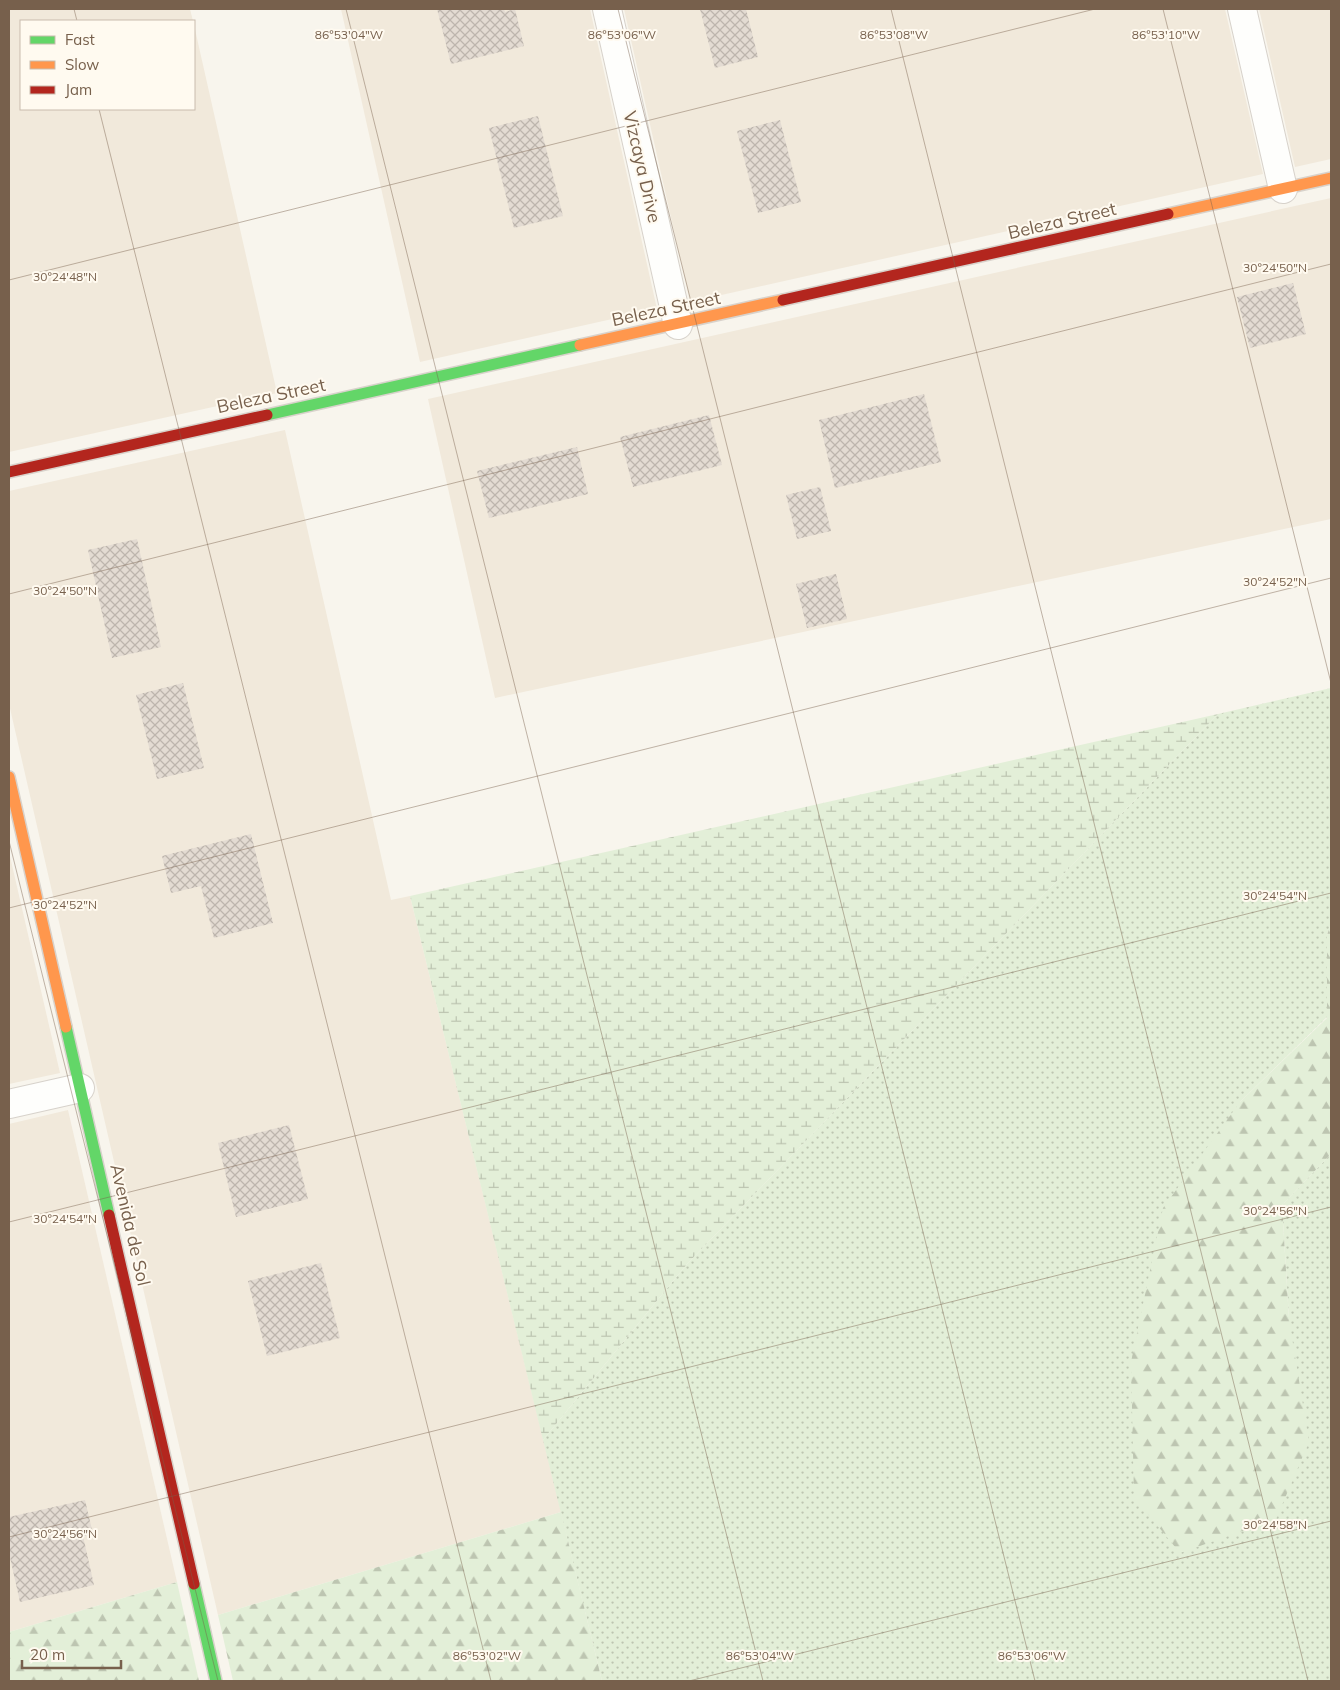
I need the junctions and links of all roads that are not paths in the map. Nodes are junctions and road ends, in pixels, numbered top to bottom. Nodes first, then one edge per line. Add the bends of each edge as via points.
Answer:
1 (607, 9) edge
2 (1242, 9) edge
3 (1331, 178) edge
4 (1283, 189) junction
5 (678, 325) junction
6 (9, 472) edge
7 (9, 777) edge
8 (80, 1088) junction
9 (9, 1104) edge
10 (216, 1681) edge

1 - 5 street, Vizcaya Drive
2 - 4 street
3 - 4 street, Beleza Street
4 - 5 street, Beleza Street
5 - 6 street, Beleza Street
7 - 8 street, Avenida de Sol
8 - 9 street
8 - 10 street, Avenida de Sol

